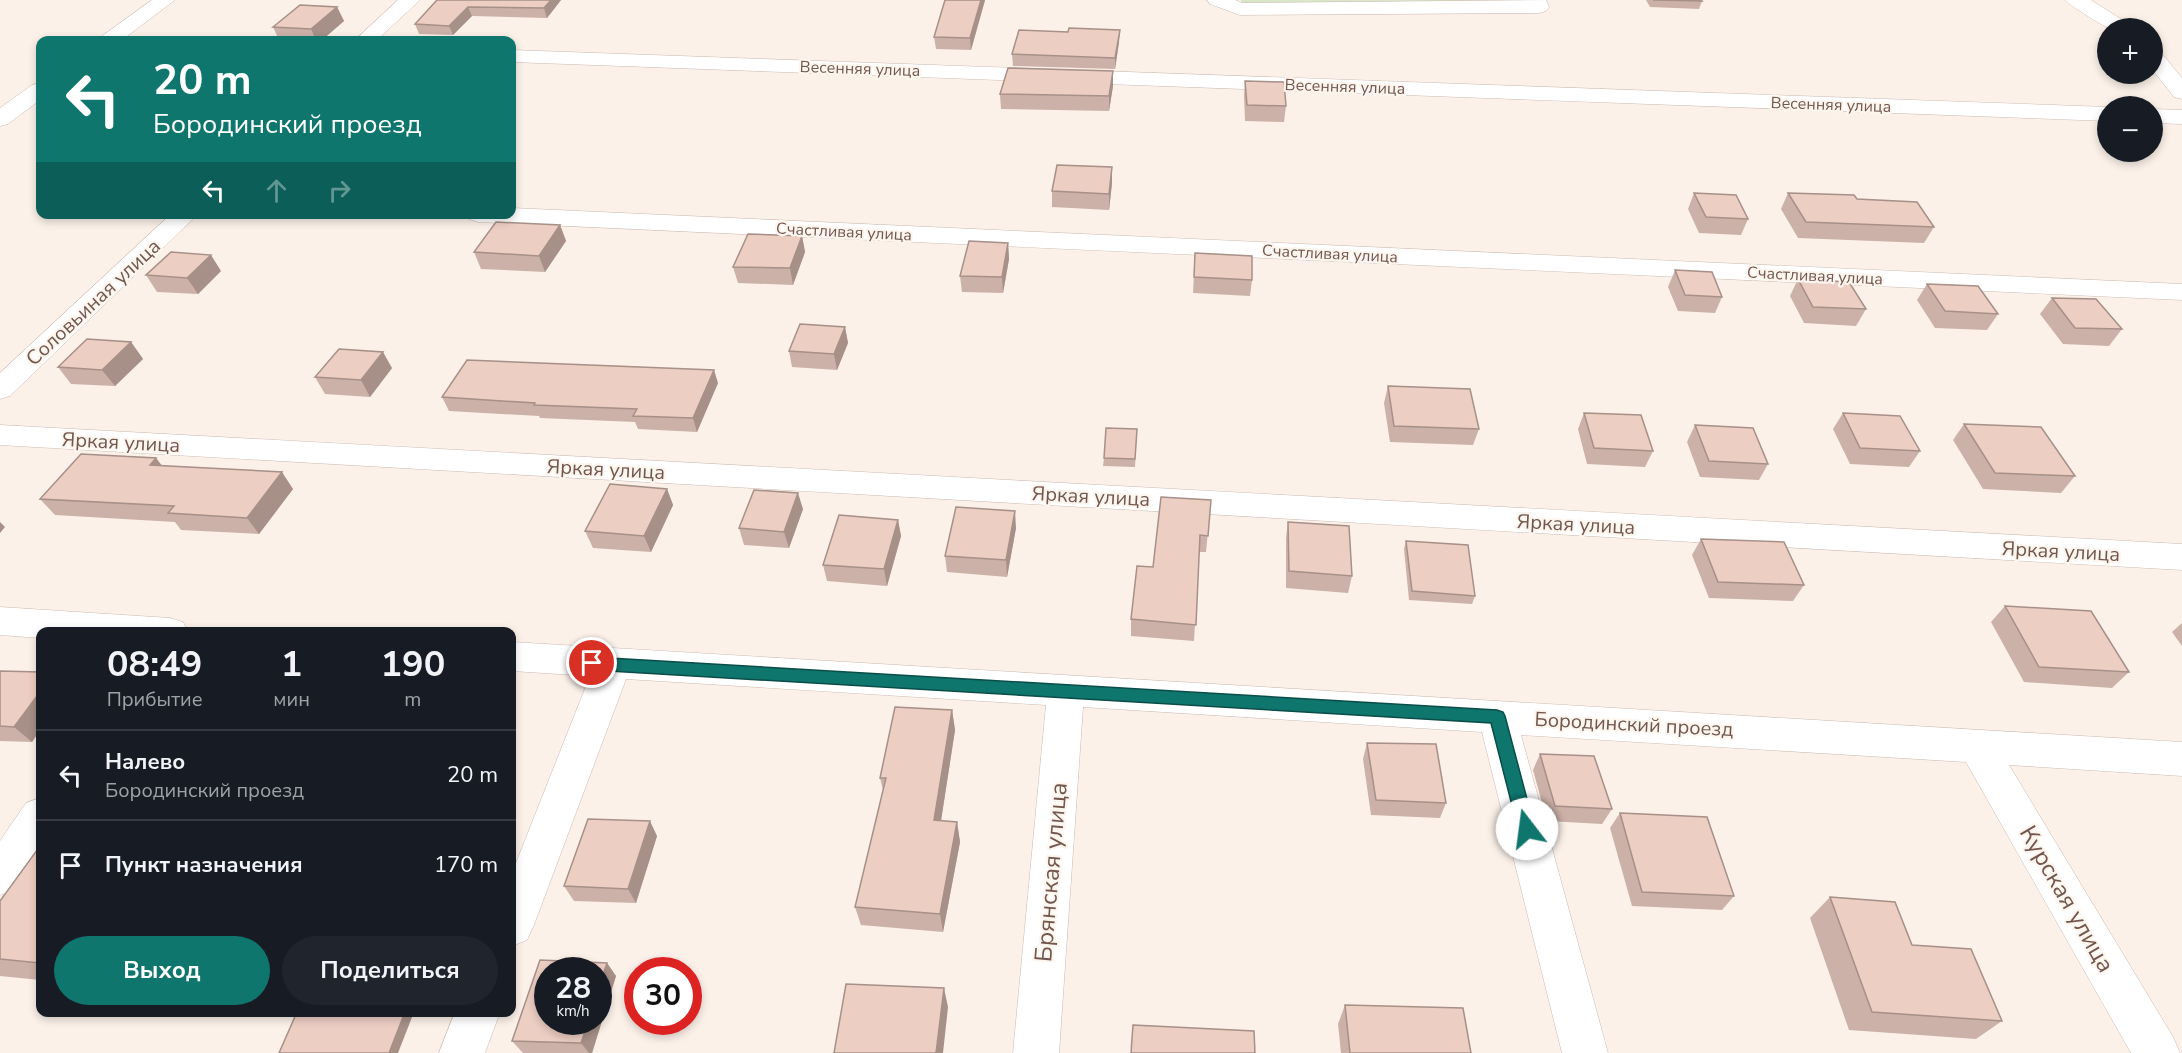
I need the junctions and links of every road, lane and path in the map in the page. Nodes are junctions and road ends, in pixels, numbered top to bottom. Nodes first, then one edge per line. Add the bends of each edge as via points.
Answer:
1 (165, 0) edge
2 (410, 0) edge
3 (1217, 0) edge
4 (1536, 0) edge
5 (2075, 0) edge
6 (2107, 18) edge
7 (115, 36) edge
8 (370, 36) edge
9 (516, 56) edge
10 (2163, 59) edge
11 (2182, 64) edge
12 (2163, 66) edge
13 (2182, 92) edge
14 (36, 93) edge
15 (2097, 114) edge
16 (2163, 116) edge
17 (2182, 117) edge
18 (0, 119) edge
19 (516, 216) edge
20 (181, 219) edge
21 (2182, 292) edge
22 (0, 389) edge
23 (0, 435) edge
24 (2182, 557) edge
25 (0, 621) edge
26 (100, 627) edge
27 (516, 657) edge
28 (613, 665) junction
29 (1066, 691) junction
30 (1497, 716) junction
31 (1976, 745) junction
32 (2182, 759) edge
33 (36, 822) edge
34 (0, 876) edge
35 (516, 916) edge
36 (476, 1017) edge
37 (462, 1053) edge
38 (1036, 1053) edge
39 (1585, 1053) edge
40 (2157, 1053) edge

1 - 7 street
2 - 8 street
3 - 4 street via 1240,9 1539,7
5 - 6 street
9 - 15 street, Весенняя улица
10 - 11 street
12 - 13 street
14 - 18 street
16 - 17 street
19 - 21 street, Счастливая улица
20 - 22 street, Соловьиная улица
23 - 24 street, Яркая улица
25 - 26 street
27 - 28 street, Бородинский проезд
28 - 29 street, Бородинский проезд
28 - 35 street
29 - 30 street, Бородинский проезд
29 - 38 street, Брянская улица
30 - 31 street, Бородинский проезд
30 - 39 street
31 - 32 street, Бородинский проезд
31 - 40 street, Курская улица
33 - 34 street
36 - 37 street

